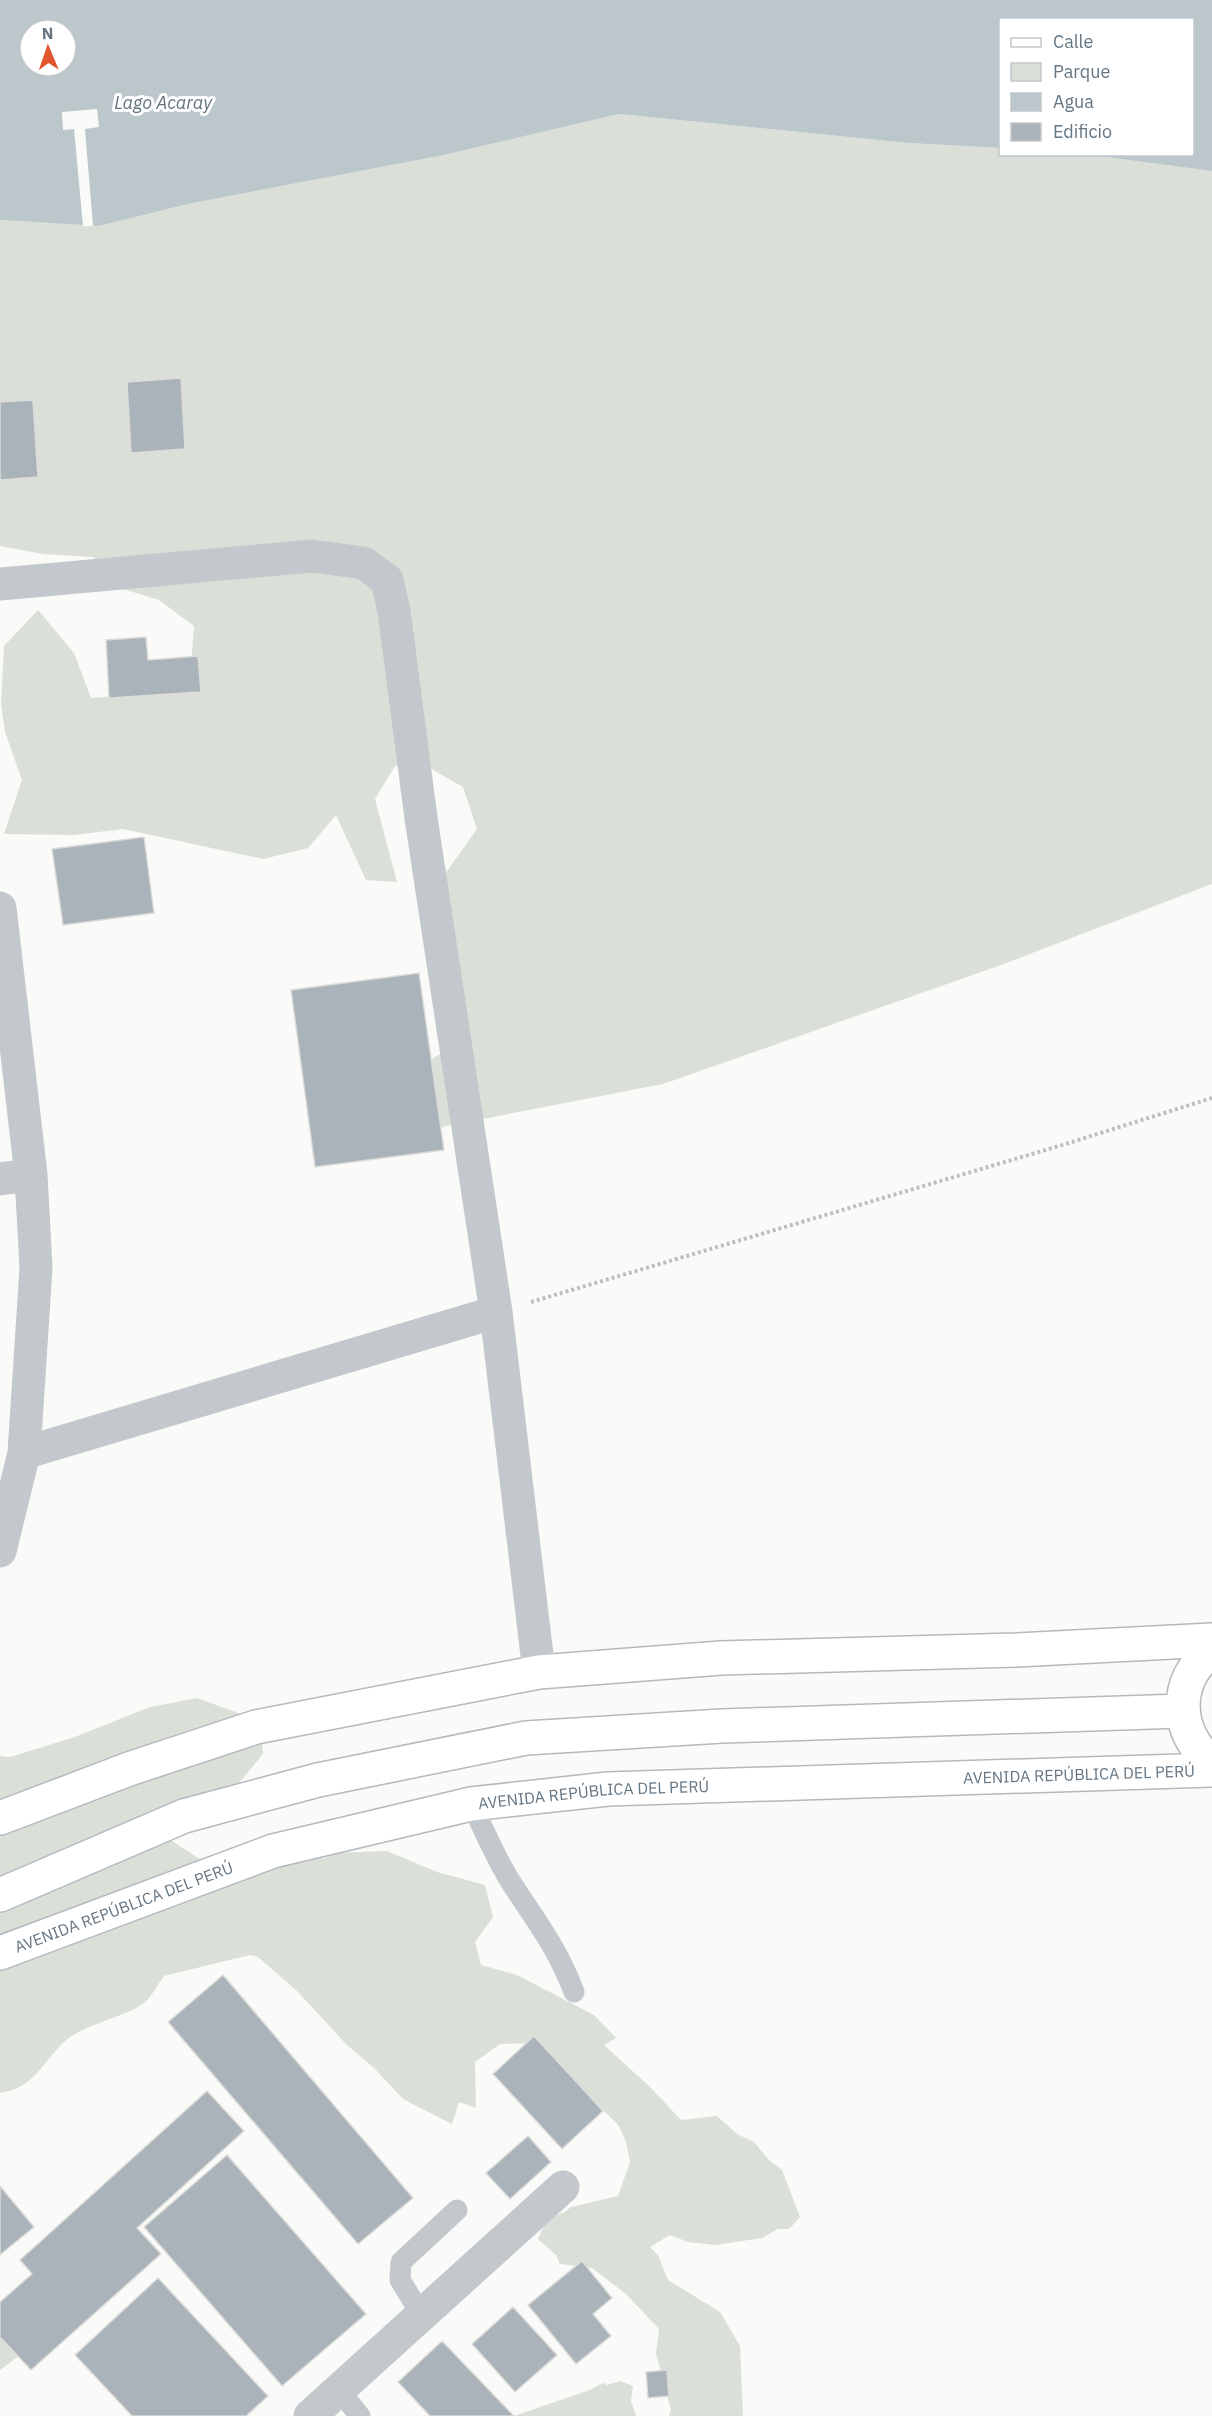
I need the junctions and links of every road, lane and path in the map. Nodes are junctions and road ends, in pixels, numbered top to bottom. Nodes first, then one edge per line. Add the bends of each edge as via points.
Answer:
1 (0, 585) edge
2 (0, 908) edge
3 (1212, 1098) edge
4 (15, 1177) edge
5 (496, 1312) junction
6 (24, 1454) junction
7 (0, 1551) edge
8 (1212, 1640) edge
9 (1212, 1651) edge
10 (539, 1672) junction
11 (1182, 1711) junction
12 (1212, 1762) edge
13 (1212, 1770) edge
14 (471, 1804) junction
15 (0, 1818) edge
16 (0, 1895) edge
17 (0, 1953) edge
18 (574, 1992) dead end
19 (564, 2187) dead end
20 (457, 2210) dead end
21 (421, 2314) junction
22 (339, 2390) junction
23 (310, 2416) edge
24 (360, 2416) edge

1 - 5 street via 312,556 364,563 387,580
2 - 4 street
3 - 5 path
4 - 6 street via 36,1268
5 - 6 street
5 - 10 street
6 - 7 street
8 - 10 main road via 721,1658
9 - 11 main road via 1191,1673
10 - 15 main road via 256,1727
11 - 12 main road via 1186,1730
11 - 16 main road via 722,1726 526,1738 318,1780 184,1816
13 - 14 main road, AVENIDA REPÚBLICA DEL PERÚ via 608,1789
14 - 17 main road, AVENIDA REPÚBLICA DEL PERÚ via 273,1851
14 - 18 lane via 513,1886 564,1964
19 - 21 street
20 - 21 lane via 401,2262 400,2280
21 - 22 street
22 - 23 street
22 - 24 lane

